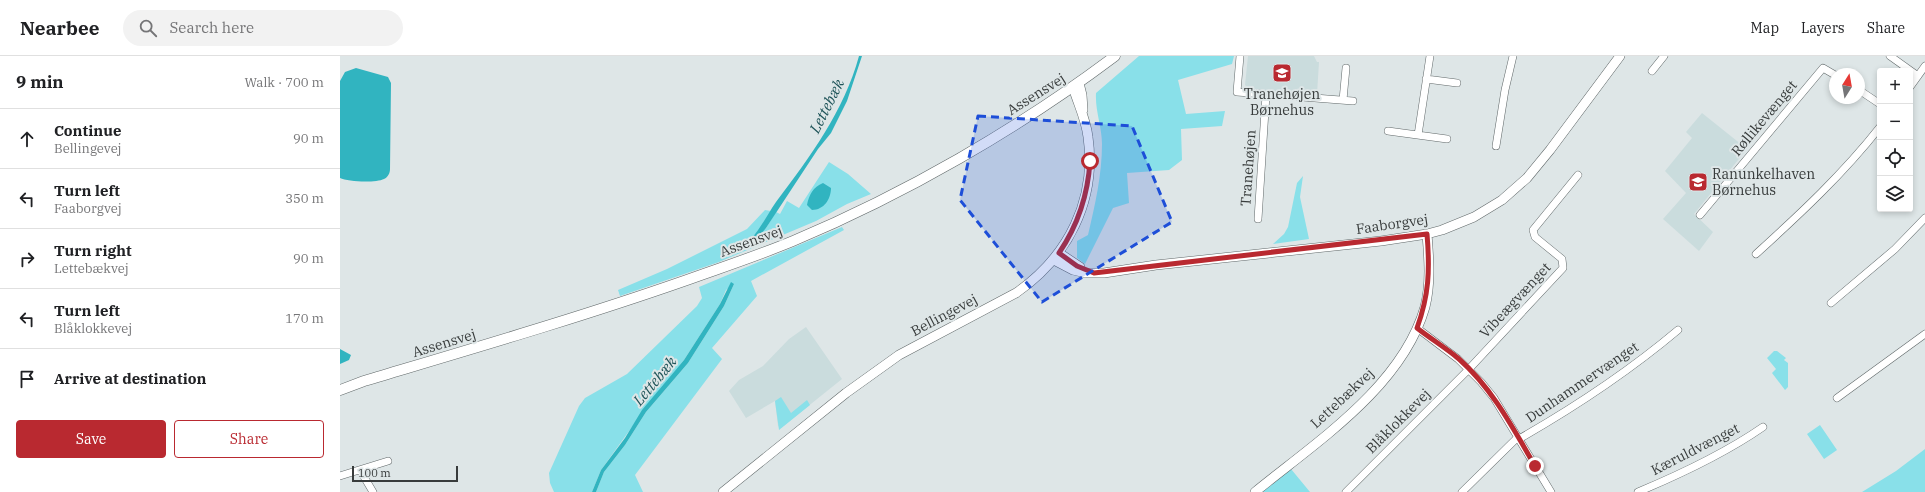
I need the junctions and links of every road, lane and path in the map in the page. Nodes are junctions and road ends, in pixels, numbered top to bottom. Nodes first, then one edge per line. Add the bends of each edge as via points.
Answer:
1 (1115, 56) edge
2 (1240, 56) edge
3 (1430, 56) edge
4 (1513, 56) edge
5 (1620, 56) edge
6 (1664, 56) edge
7 (1890, 56) edge
8 (1346, 68) dead end
9 (1652, 71) dead end
10 (1829, 72) edge
11 (1922, 72) edge
12 (1426, 79) junction
13 (1457, 83) dead end
14 (1913, 83) edge
15 (1076, 85) junction
16 (1266, 94) junction
17 (1865, 94) edge
18 (1343, 100) junction
19 (1353, 101) dead end
20 (1877, 102) edge
21 (1877, 130) edge
22 (1388, 131) dead end
23 (1418, 135) junction
24 (1447, 139) dead end
25 (1496, 146) dead end
26 (1578, 175) dead end
27 (1700, 215) dead end
28 (1258, 218) dead end
29 (1925, 218) edge
30 (1427, 234) junction
31 (1756, 254) dead end
32 (1056, 256) junction
33 (1831, 303) dead end
34 (1417, 328) junction
35 (1678, 330) dead end
36 (1925, 334) edge
37 (1468, 369) junction
38 (364, 381) junction
39 (340, 386) edge
40 (340, 390) edge
41 (1837, 398) dead end
42 (1763, 427) dead end
43 (1518, 438) junction
44 (388, 461) dead end
45 (360, 470) junction
46 (340, 476) edge
47 (373, 492) edge
48 (723, 492) edge
49 (1255, 492) edge
50 (1346, 492) edge
51 (1462, 492) edge
52 (1551, 492) edge
53 (1638, 492) edge

1 - 15 main road, Assensvej
2 - 16 street via 1237,92
3 - 12 street
4 - 25 street
5 - 30 street, Faaborgvej via 1539,165 1516,189 1474,217
6 - 9 street
7 - 11 street
8 - 18 street
10 - 27 street, Røllikevænget via 1823,68
11 - 14 street
12 - 13 street
12 - 23 street
15 - 32 street, Bellingevej via 1089,148 1088,186 1076,223
15 - 38 main road, Assensvej via 927,176 795,240 610,307
16 - 18 street
16 - 28 street, Tranehøjen
17 - 20 street
18 - 19 street
21 - 31 street via 1847,167 1817,198
22 - 23 street
23 - 24 street
26 - 37 street, Vibeægvænget via 1532,230 1535,237 1562,259 1563,268
29 - 33 street via 1895,249
30 - 32 street, Faaborgvej via 1094,273 1073,270
30 - 34 street, Lettebækvej via 1430,265 1428,287 1425,306
32 - 48 street, Bellingevej via 1030,283 1016,292 899,355
34 - 37 street
34 - 49 street, Lettebækvej via 1398,361 1379,386 1353,411
35 - 43 street, Dunhammervænget via 1620,376 1565,412
36 - 41 street
37 - 43 street via 1494,398
37 - 50 street, Blåklokkevej
38 - 39 main road, Assensvej
38 - 40 main road, Assensvej
42 - 53 street, Kæruldvænget via 1707,460
43 - 51 street
43 - 52 street
44 - 45 street
45 - 46 street
45 - 47 street

